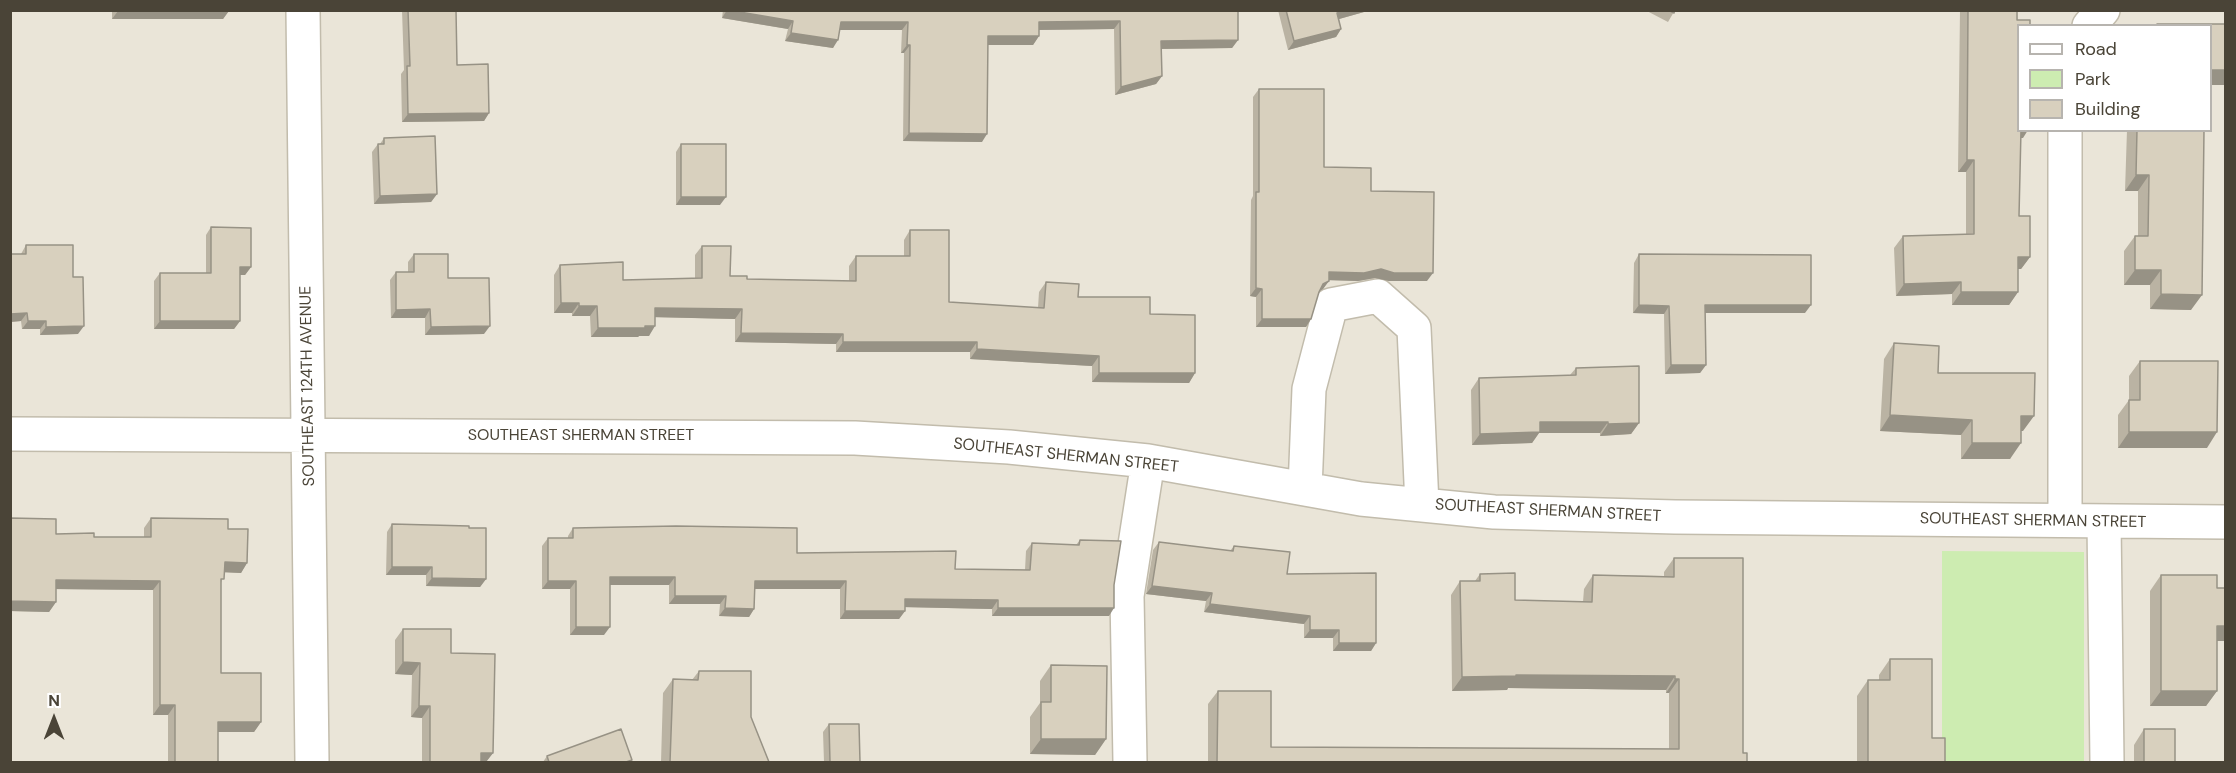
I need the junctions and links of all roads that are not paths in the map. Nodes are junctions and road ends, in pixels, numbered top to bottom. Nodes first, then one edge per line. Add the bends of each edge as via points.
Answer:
1 (303, 10) edge
2 (2103, 10) edge
3 (2091, 24) edge
4 (2066, 132) edge
5 (10, 434) edge
6 (309, 436) junction
7 (1148, 461) junction
8 (1305, 489) junction
9 (1422, 505) junction
10 (2065, 520) junction
11 (2104, 522) junction
12 (2226, 522) edge
13 (312, 762) edge
14 (1130, 762) edge
15 (2107, 762) edge

1 - 6 street, SOUTHEAST 124TH AVENUE
2 - 3 street
4 - 10 street
5 - 6 street, SOUTHEAST SHERMAN STREET
6 - 7 street, SOUTHEAST SHERMAN STREET via 855,438 1009,447
6 - 13 street, SOUTHEAST 124TH AVENUE
7 - 8 street, SOUTHEAST SHERMAN STREET
7 - 14 street via 1127,596
8 - 9 street, SOUTHEAST SHERMAN STREET
8 - 9 street via 1309,389 1331,305 1378,296 1414,327
9 - 10 street, SOUTHEAST SHERMAN STREET via 1494,512 1675,517
10 - 11 street, SOUTHEAST SHERMAN STREET
11 - 12 street, SOUTHEAST SHERMAN STREET
11 - 15 street

